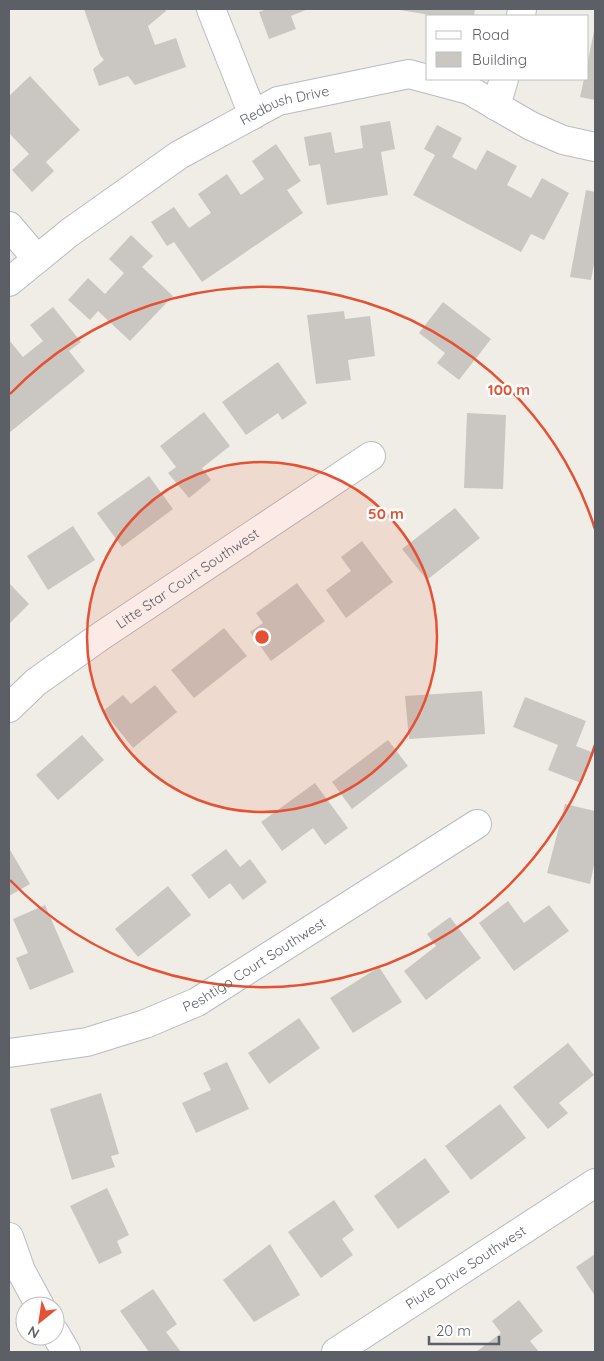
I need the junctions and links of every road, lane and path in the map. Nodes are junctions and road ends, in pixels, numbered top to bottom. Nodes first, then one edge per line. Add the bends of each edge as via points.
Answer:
1 (211, 9) edge
2 (426, 79) edge
3 (432, 80) edge
4 (504, 80) edge
5 (496, 106) junction
6 (252, 115) junction
7 (595, 148) edge
8 (9, 226) edge
9 (37, 259) junction
10 (9, 282) edge
11 (371, 456) dead end
12 (9, 708) edge
13 (477, 824) dead end
14 (9, 1053) edge
15 (595, 1183) edge
16 (9, 1237) edge
17 (35, 1296) edge
18 (336, 1352) edge

1 - 6 street
2 - 6 street, Redbush Drive via 409,74 278,101
3 - 5 street, Redbush Drive via 469,90
4 - 5 street
5 - 7 street, Redbush Drive via 563,140
6 - 9 street, Redbush Drive via 179,155
8 - 9 street
9 - 10 street, Redbush Drive
11 - 12 street, Litte Star Court Southwest via 101,636 36,682
13 - 14 street, Peshtigo Court Southwest via 197,1002 145,1024 87,1042
15 - 18 street, Piute Drive Southwest
16 - 17 street via 21,1271

